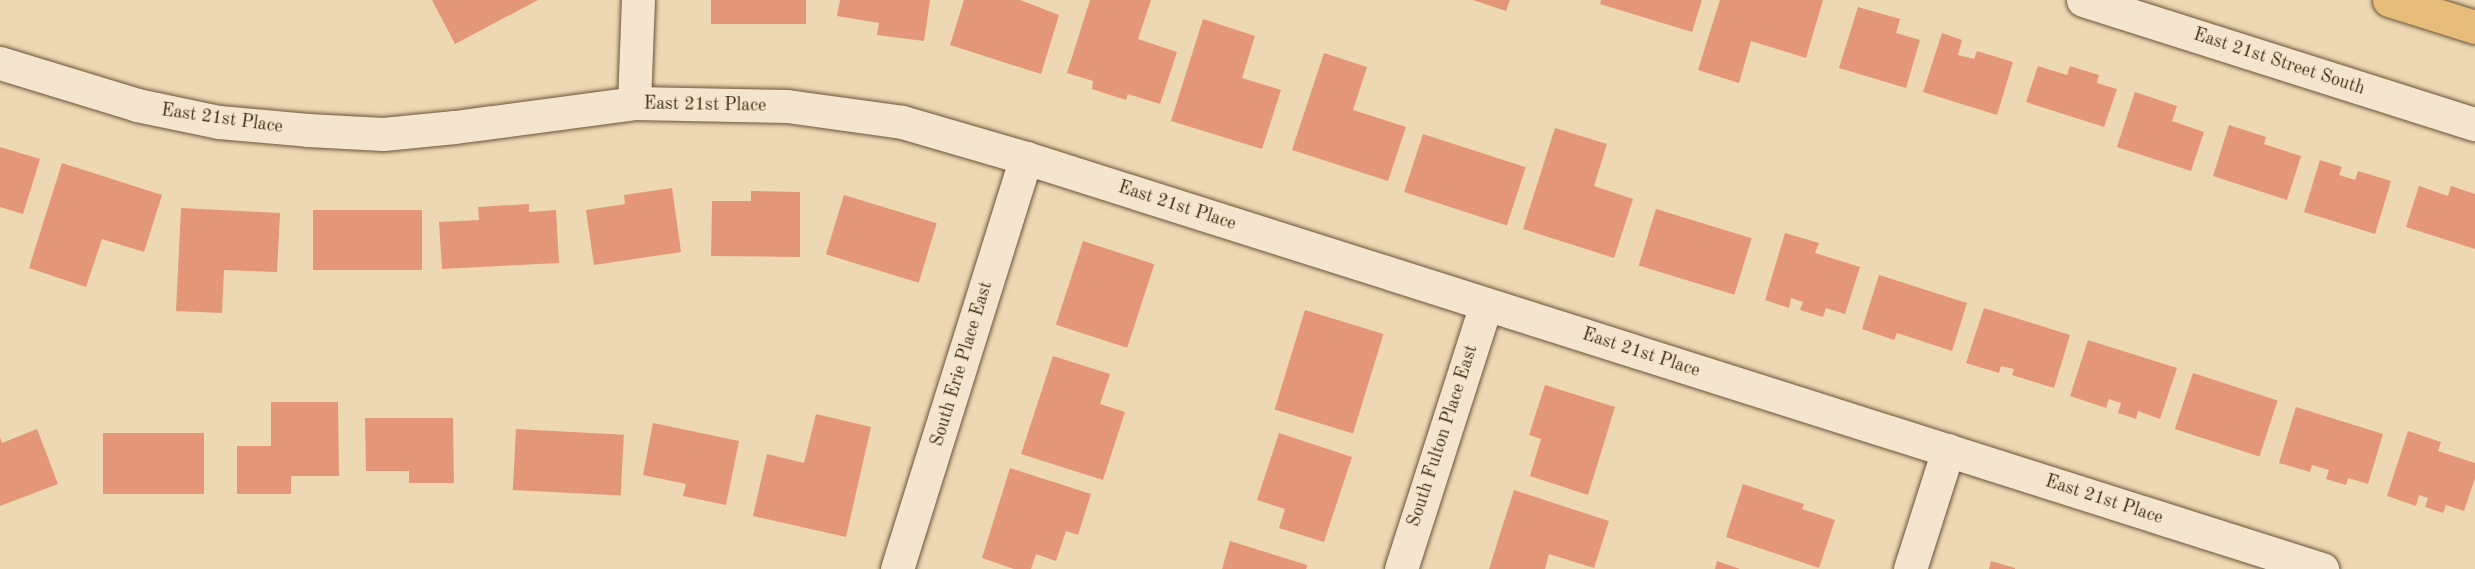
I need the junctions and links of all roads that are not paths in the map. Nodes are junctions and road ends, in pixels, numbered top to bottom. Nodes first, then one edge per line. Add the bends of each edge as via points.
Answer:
1 (638, 0) edge
2 (2083, 0) edge
3 (2389, 0) edge
4 (2475, 27) edge
5 (0, 63) edge
6 (634, 103) junction
7 (2475, 124) edge
8 (1026, 158) junction
9 (1486, 304) junction
10 (1948, 450) junction
11 (897, 569) edge
12 (1401, 569) edge
13 (1910, 569) edge
14 (2322, 569) edge

1 - 6 street
2 - 7 street, East 21st Street South
3 - 4 main road
5 - 6 street, East 21st Place via 137,105 219,122 308,130 382,134
6 - 8 street, East 21st Place via 787,106 902,122
8 - 9 street, East 21st Place
8 - 11 street, South Erie Place East
9 - 10 street, East 21st Place
9 - 12 street, South Fulton Place East
10 - 13 street
10 - 14 street, East 21st Place

